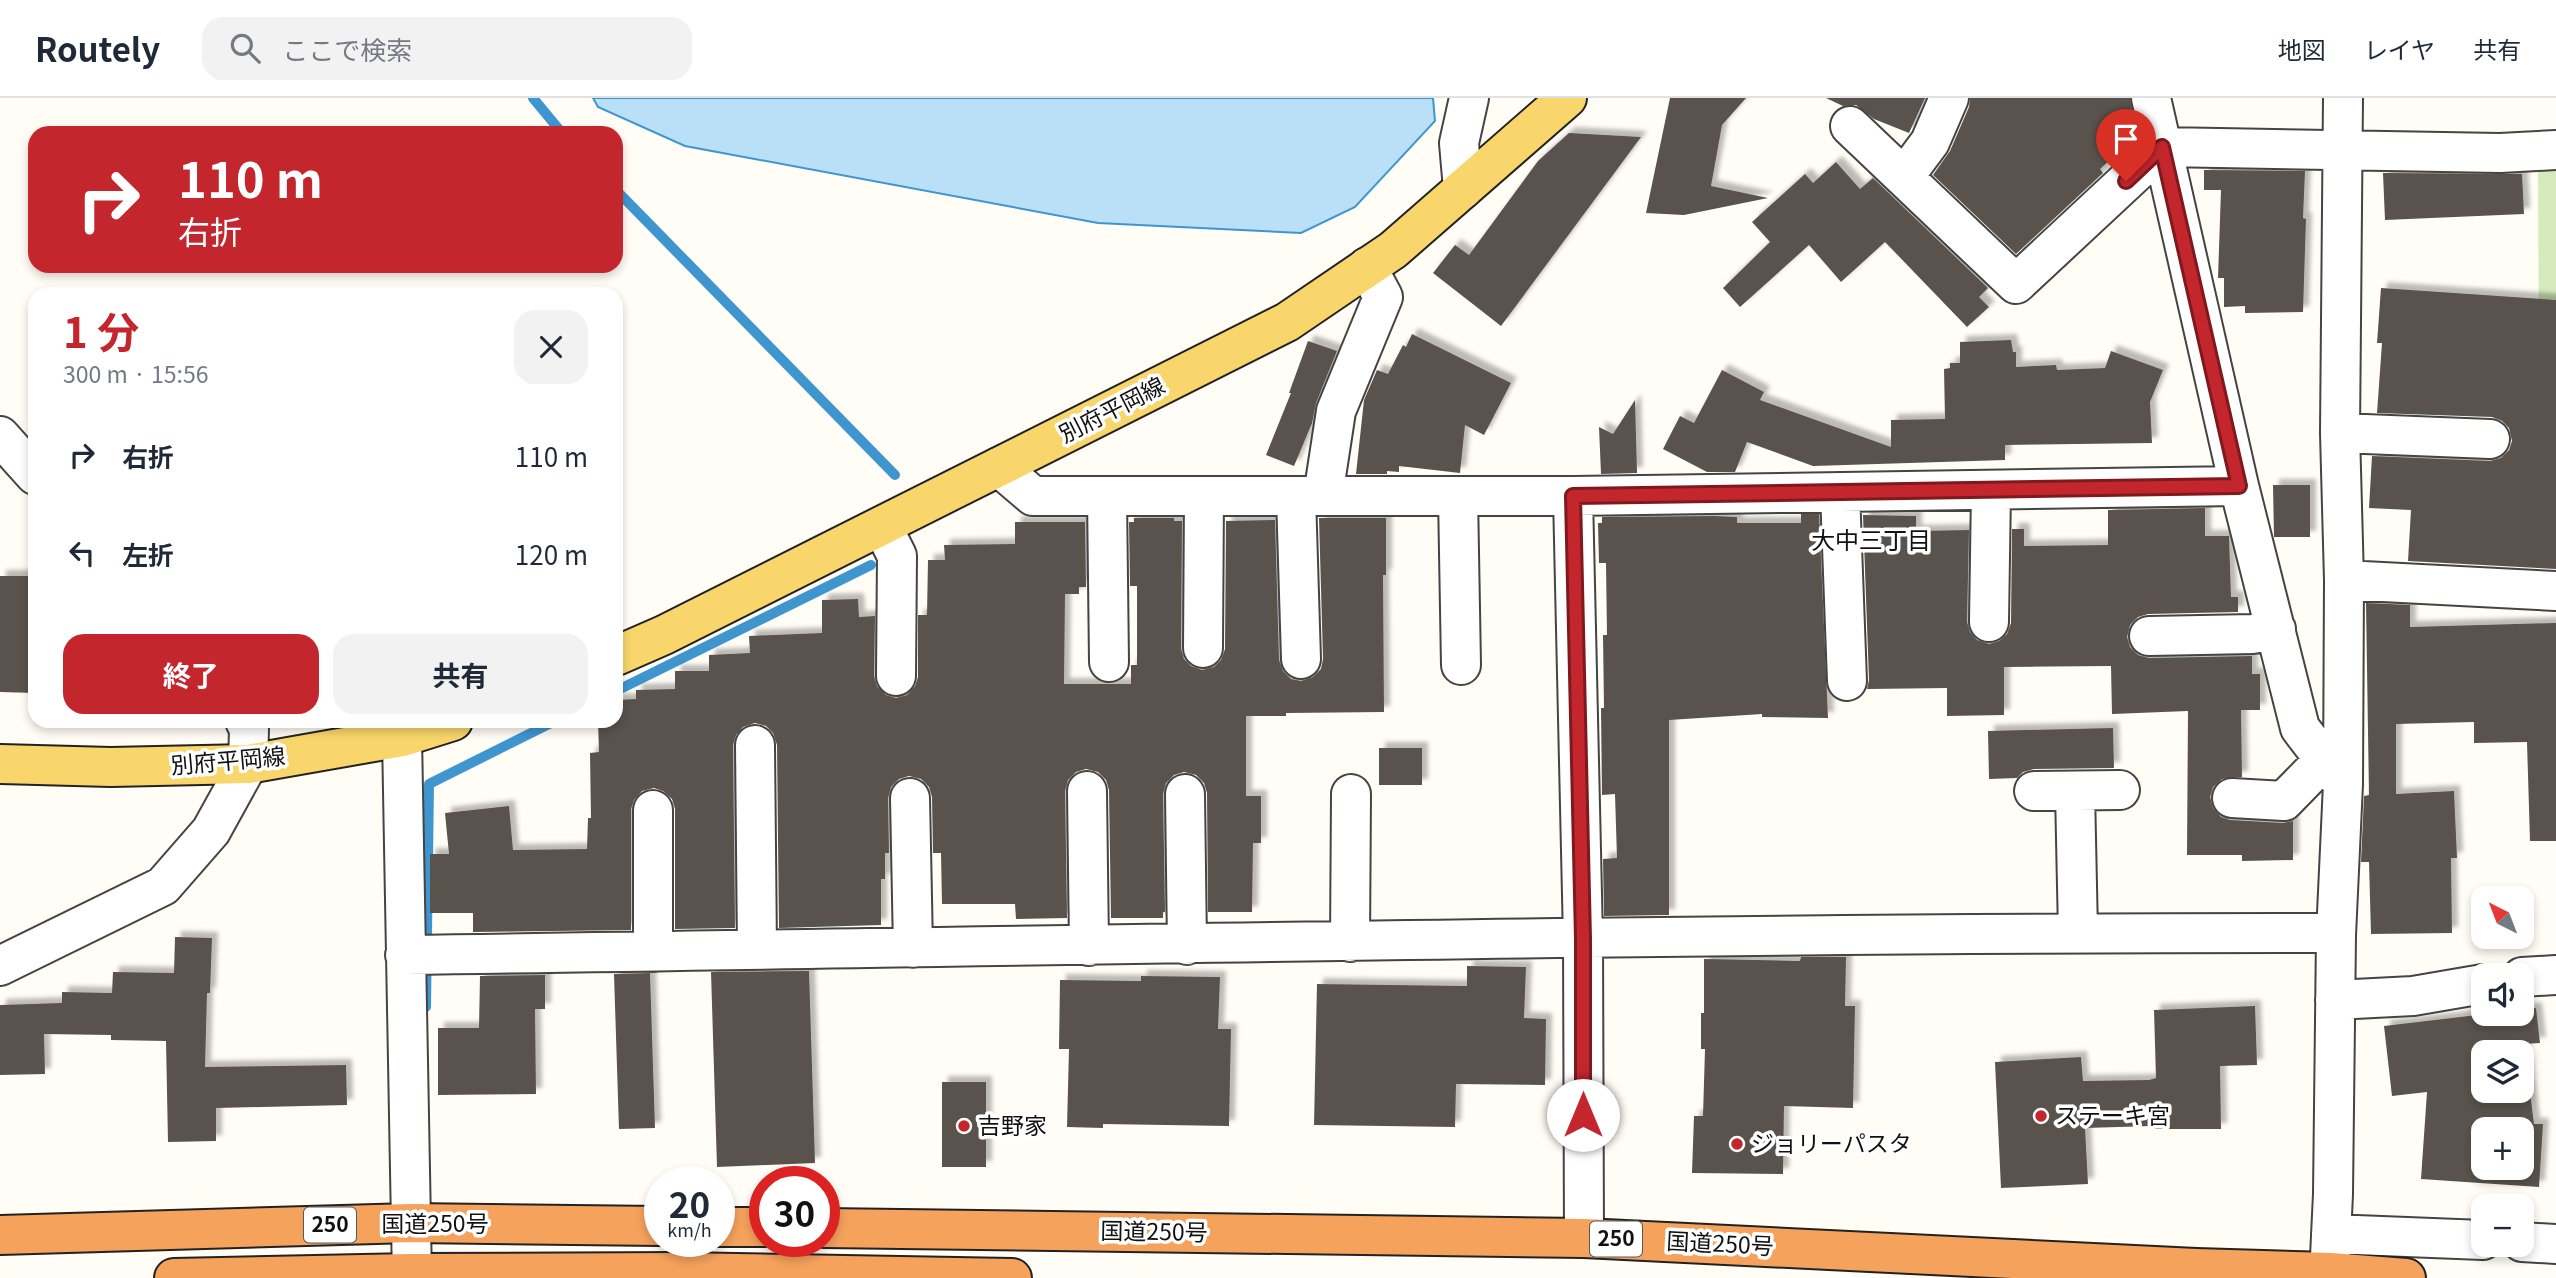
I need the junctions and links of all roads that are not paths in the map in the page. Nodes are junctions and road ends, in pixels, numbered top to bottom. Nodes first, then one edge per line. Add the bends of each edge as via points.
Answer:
1 (1469, 98) edge
2 (1567, 98) edge
3 (1949, 98) edge
4 (2151, 98) edge
5 (2343, 98) edge
6 (1850, 126) dead end
7 (2162, 147) junction
8 (2556, 150) edge
9 (2341, 151) junction
10 (1904, 177) junction
11 (1463, 189) junction
12 (1367, 267) junction
13 (2340, 433) junction
14 (0, 436) edge
15 (2490, 439) dead end
16 (28, 467) edge
17 (999, 467) junction
18 (2239, 486) junction
19 (1991, 490) junction
20 (1840, 492) junction
21 (1107, 496) junction
22 (1205, 496) junction
23 (1309, 496) junction
24 (1458, 496) junction
25 (1573, 496) junction
26 (882, 526) junction
27 (2344, 580) junction
28 (2556, 591) edge
29 (1989, 622) dead end
30 (2276, 629) junction
31 (2149, 636) dead end
32 (1203, 648) dead end
33 (623, 653) edge
34 (1301, 659) dead end
35 (1109, 662) dead end
36 (1461, 665) dead end
37 (896, 676) dead end
38 (1847, 681) dead end
39 (248, 728) edge
40 (431, 728) edge
41 (402, 737) junction
42 (755, 745) dead end
43 (0, 764) edge
44 (248, 764) junction
45 (2334, 772) junction
46 (2120, 790) dead end
47 (1087, 791) dead end
48 (2034, 791) dead end
49 (2076, 791) junction
50 (1185, 794) dead end
51 (1350, 794) dead end
52 (910, 798) dead end
53 (2232, 798) dead end
54 (653, 810) dead end
55 (2078, 933) junction
56 (2336, 935) junction
57 (1583, 939) junction
58 (1350, 942) junction
59 (1187, 945) junction
60 (1089, 946) junction
61 (913, 948) junction
62 (757, 950) junction
63 (653, 952) junction
64 (405, 955) junction
65 (0, 966) edge
66 (2556, 975) edge
67 (2534, 976) edge
68 (2471, 986) edge
69 (2335, 1000) junction
70 (411, 1223) junction
71 (644, 1226) edge
72 (840, 1228) edge
73 (2331, 1234) junction
74 (0, 1235) edge
75 (1584, 1238) junction
76 (2471, 1240) edge
77 (2534, 1243) edge
78 (2556, 1244) edge
79 (2329, 1275) edge
80 (412, 1276) edge
81 (174, 1278) edge
82 (1012, 1278) edge
83 (2406, 1278) edge

1 - 11 street via 1459,143
2 - 11 main road, 別府平岡線
3 - 10 street via 1930,142
4 - 7 street
5 - 9 street
6 - 10 street
7 - 9 street
7 - 10 street via 2016,284
7 - 18 street
8 - 9 street
9 - 13 street
11 - 12 main road, 別府平岡線
12 - 17 main road, 別府平岡線 via 1287,322
12 - 23 street via 1383,297 1336,411
13 - 15 street
13 - 27 street
14 - 16 street
17 - 21 street via 1033,496
17 - 26 main road, 別府平岡線
18 - 19 street
18 - 30 street
19 - 20 street
19 - 29 street
20 - 25 street
20 - 38 street
21 - 22 street
21 - 35 street
22 - 23 street
22 - 32 street
23 - 24 street
23 - 34 street
24 - 25 street
24 - 36 street
25 - 57 street
26 - 33 main road, 別府平岡線
26 - 37 street via 897,556
27 - 28 street
27 - 45 street
30 - 31 street via 2253,634
30 - 45 street via 2300,728
39 - 44 street
40 - 41 main road, 別府平岡線
41 - 44 main road, 別府平岡線
41 - 64 street
42 - 62 street
43 - 44 main road, 別府平岡線
44 - 65 street via 211,831 163,886
45 - 53 street via 2284,801
45 - 56 street
46 - 49 street
47 - 60 street
48 - 49 street
49 - 55 street
50 - 59 street
51 - 58 street
52 - 61 street
54 - 63 street
55 - 56 street
55 - 57 street
56 - 69 street
57 - 58 street
57 - 75 street
58 - 59 street
59 - 60 street
60 - 61 street
61 - 62 street
62 - 63 street
63 - 64 street
64 - 70 street
66 - 67 street
68 - 69 street via 2413,996
69 - 73 street
70 - 71 highway, 国道250号 / 250
70 - 74 highway, 国道250号 / 250
70 - 80 street
72 - 75 highway, 国道250号 / 250
73 - 76 street
73 - 79 street
75 - 79 highway, 国道250号 / 250
77 - 78 street
79 - 83 highway, 国道250号 / 250
80 - 81 highway, 250
80 - 82 highway, 250 via 682,1272

